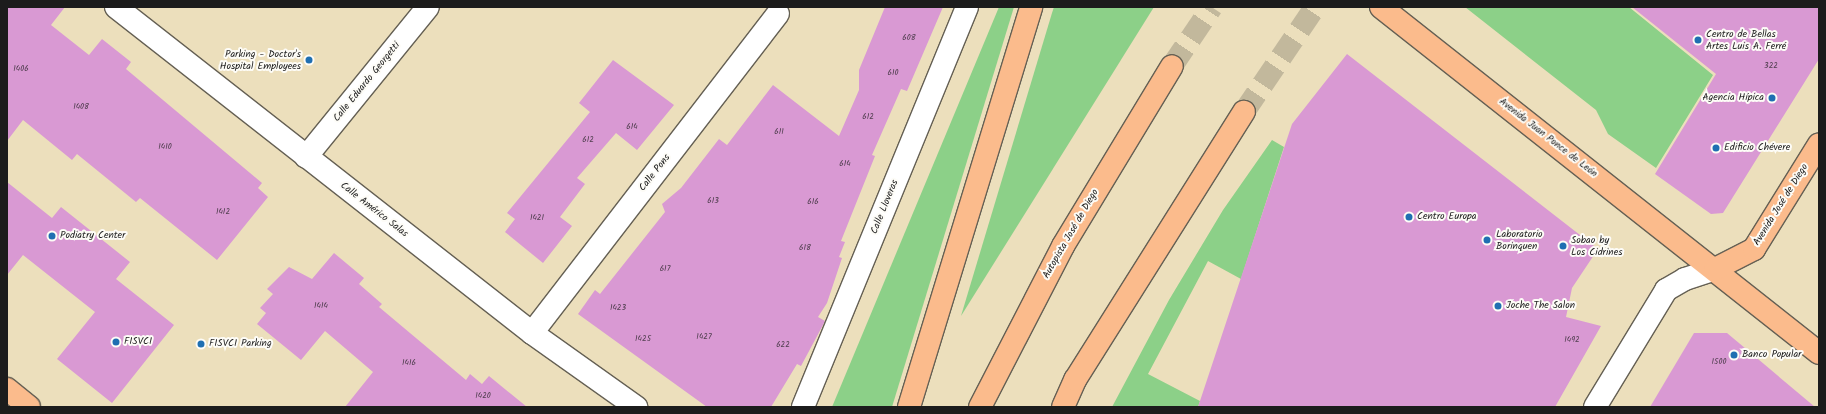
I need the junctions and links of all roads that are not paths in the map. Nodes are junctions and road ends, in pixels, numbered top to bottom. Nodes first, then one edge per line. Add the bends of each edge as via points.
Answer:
1 (116, 7) edge
2 (428, 7) edge
3 (967, 7) edge
4 (1032, 7) edge
5 (1381, 7) edge
6 (778, 14) dead end
7 (1172, 66) tunnel mouth
8 (1244, 112) tunnel mouth
9 (1819, 144) edge
10 (306, 157) junction
11 (1715, 269) junction
12 (532, 333) junction
13 (1819, 353) edge
14 (7, 389) edge
15 (29, 407) edge
16 (636, 407) edge
17 (804, 407) edge
18 (909, 407) edge
19 (980, 407) edge
20 (1063, 407) edge
21 (1595, 407) edge

1 - 10 street, Calle Américo Salas
2 - 10 street, Calle Eduardo Georgetti
3 - 17 street, Calle Lloveras
4 - 18 main road
5 - 11 main road, Avenida Juan Ponce de León
6 - 12 street, Calle Pons
7 - 19 main road, Autopista José de Diego via 1063,246
8 - 20 main road via 1075,380
9 - 11 main road, Avenida José de Diego via 1754,249
10 - 12 street, Calle Américo Salas
11 - 13 main road, Avenida Juan Ponce de León
11 - 21 street via 1685,279 1666,290
12 - 16 street, Calle Américo Salas
14 - 15 main road

